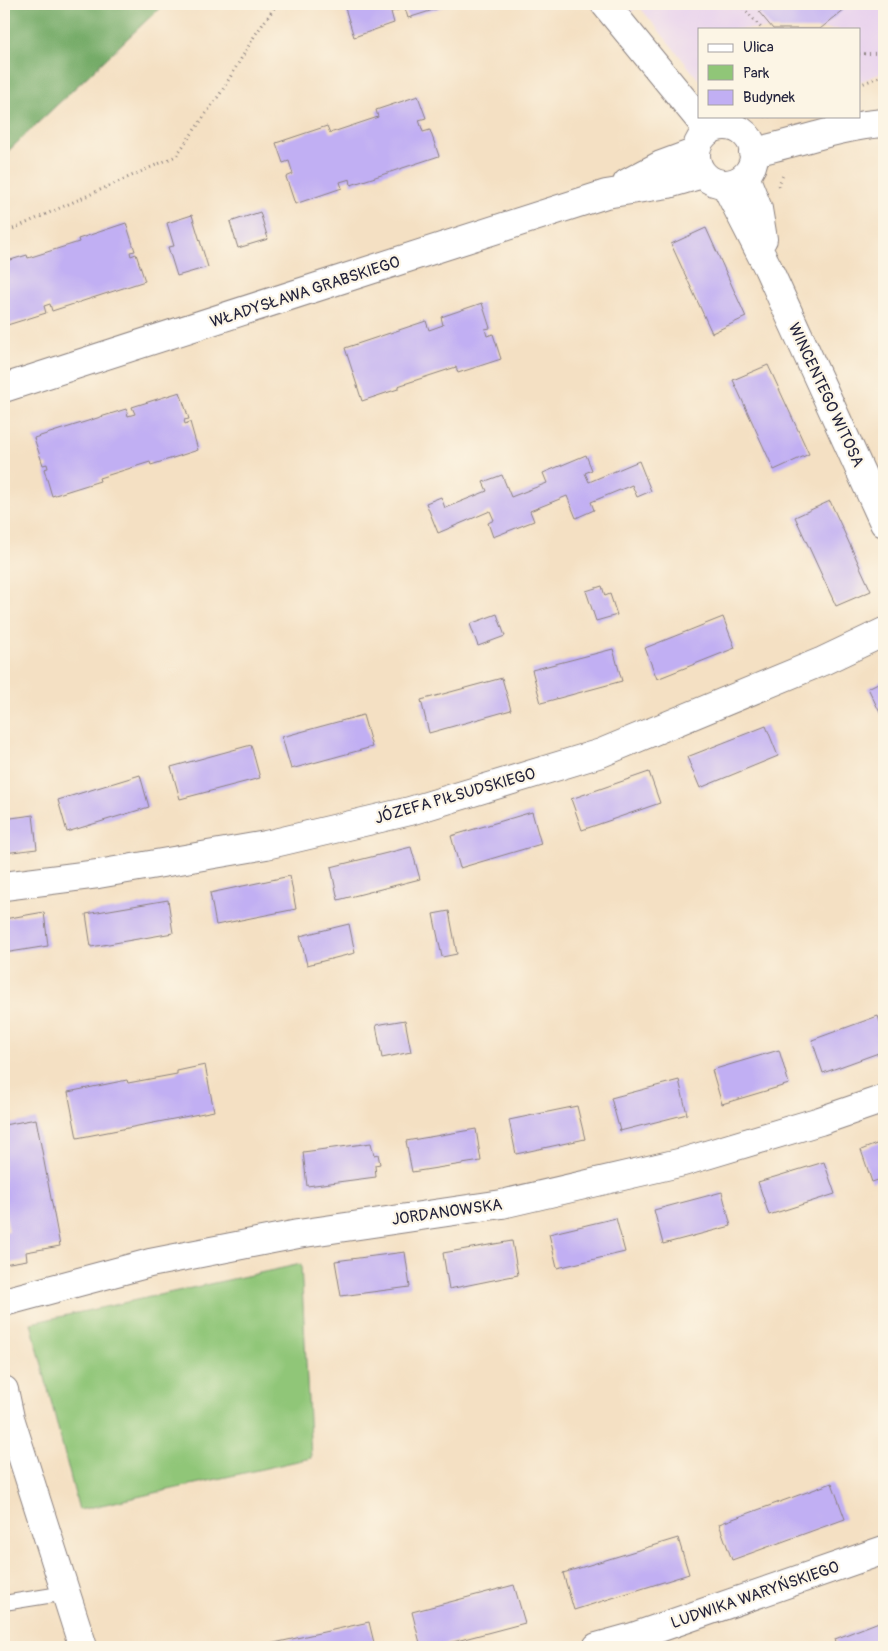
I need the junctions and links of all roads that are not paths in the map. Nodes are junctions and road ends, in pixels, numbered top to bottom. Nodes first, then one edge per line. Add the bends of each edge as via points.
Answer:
1 (605, 4) edge
2 (884, 123) edge
3 (722, 161) junction
4 (4, 388) edge
5 (884, 523) edge
6 (884, 632) edge
7 (4, 886) edge
8 (884, 1099) edge
9 (4, 1302) edge
10 (4, 1390) edge
11 (7, 1418) edge
12 (884, 1550) edge
13 (66, 1593) junction
14 (4, 1603) edge
15 (634, 1642) edge
16 (83, 1647) edge
17 (597, 1647) edge

1 - 3 street, WINCENTEGO WITOSA
2 - 3 street, WŁADYSŁAWA GRABSKIEGO via 832,132
3 - 4 street, WŁADYSŁAWA GRABSKIEGO via 661,166 606,194
3 - 5 street, WINCENTEGO WITOSA
6 - 7 street, JÓZEFA PIŁSUDSKIEGO via 601,753 410,811 266,845 98,874
8 - 9 street, JORDANOWSKA via 683,1162 512,1202 298,1234 150,1263
10 - 11 street
11 - 13 street
12 - 15 street, LUDWIKA WARYŃSKIEGO
13 - 14 lane
13 - 16 street
15 - 17 street, LUDWIKA WARYŃSKIEGO

